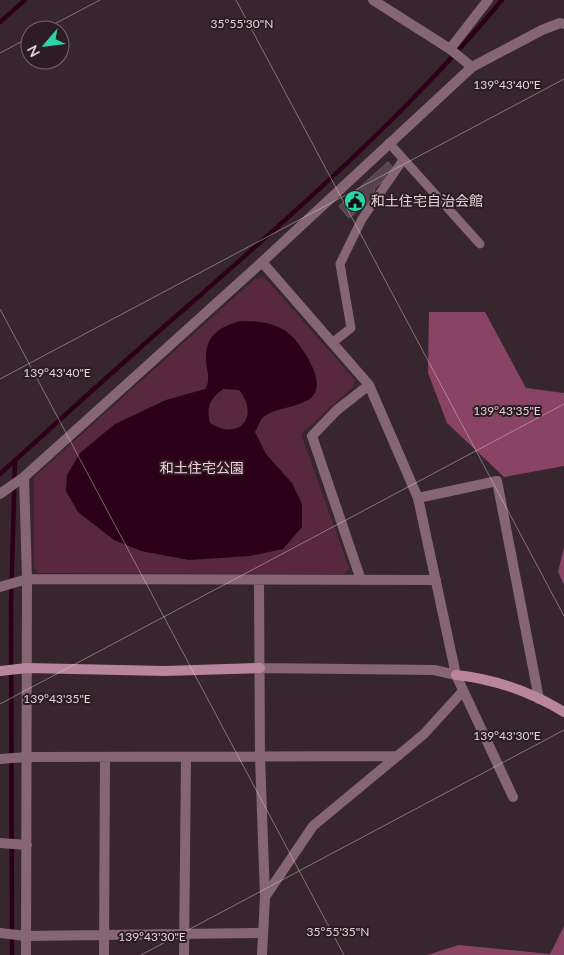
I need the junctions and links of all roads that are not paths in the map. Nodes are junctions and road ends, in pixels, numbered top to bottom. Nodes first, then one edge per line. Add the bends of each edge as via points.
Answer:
1 (373, 0) edge
2 (488, 0) edge
3 (564, 24) edge
4 (450, 49) junction
5 (472, 67) junction
6 (389, 144) junction
7 (403, 160) junction
8 (480, 244) dead end
9 (262, 262) junction
10 (332, 343) junction
11 (368, 385) junction
12 (24, 477) junction
13 (0, 494) edge
14 (418, 498) junction
15 (27, 579) junction
16 (361, 580) junction
17 (436, 580) junction
18 (259, 581) junction
19 (0, 588) edge
20 (26, 668) junction
21 (260, 668) junction
22 (0, 671) edge
23 (456, 675) junction
24 (463, 690) junction
25 (539, 699) junction
26 (564, 712) edge
27 (260, 756) junction
28 (398, 756) junction
29 (27, 757) junction
30 (105, 757) junction
31 (186, 757) junction
32 (0, 759) edge
33 (513, 796) dead end
34 (0, 843) edge
35 (27, 845) junction
36 (265, 897) junction
37 (0, 933) edge
38 (262, 933) junction
39 (184, 934) junction
40 (104, 935) junction
41 (26, 936) junction
42 (26, 955) edge
43 (104, 955) edge
44 (184, 955) edge
45 (262, 955) edge

1 - 4 street
2 - 4 street
3 - 5 street via 542,30
4 - 5 street
5 - 6 street
6 - 7 lane
6 - 9 street
7 - 8 lane
7 - 10 lane via 362,219 340,264 351,328
9 - 10 street
9 - 12 street
10 - 11 street
11 - 14 street
11 - 16 street via 312,436
12 - 13 street
12 - 15 street
14 - 17 street
14 - 25 street via 497,481
15 - 18 street
15 - 19 street
15 - 20 street
16 - 17 street
16 - 18 street
17 - 23 street
18 - 21 street
20 - 21 street via 165,671
20 - 22 street
20 - 29 street
21 - 23 street via 434,670
21 - 27 street
23 - 24 street
23 - 25 street via 483,678
24 - 28 street via 424,734
24 - 33 street
25 - 26 street
27 - 28 street
27 - 31 street
27 - 36 street
28 - 36 street via 313,826
29 - 30 street
29 - 32 street
29 - 35 street
30 - 31 street
30 - 40 street
31 - 39 street
34 - 35 street
35 - 41 street
36 - 38 street
37 - 41 street
38 - 39 street
38 - 45 street
39 - 40 street
39 - 44 street
40 - 41 street
40 - 43 street
41 - 42 street

